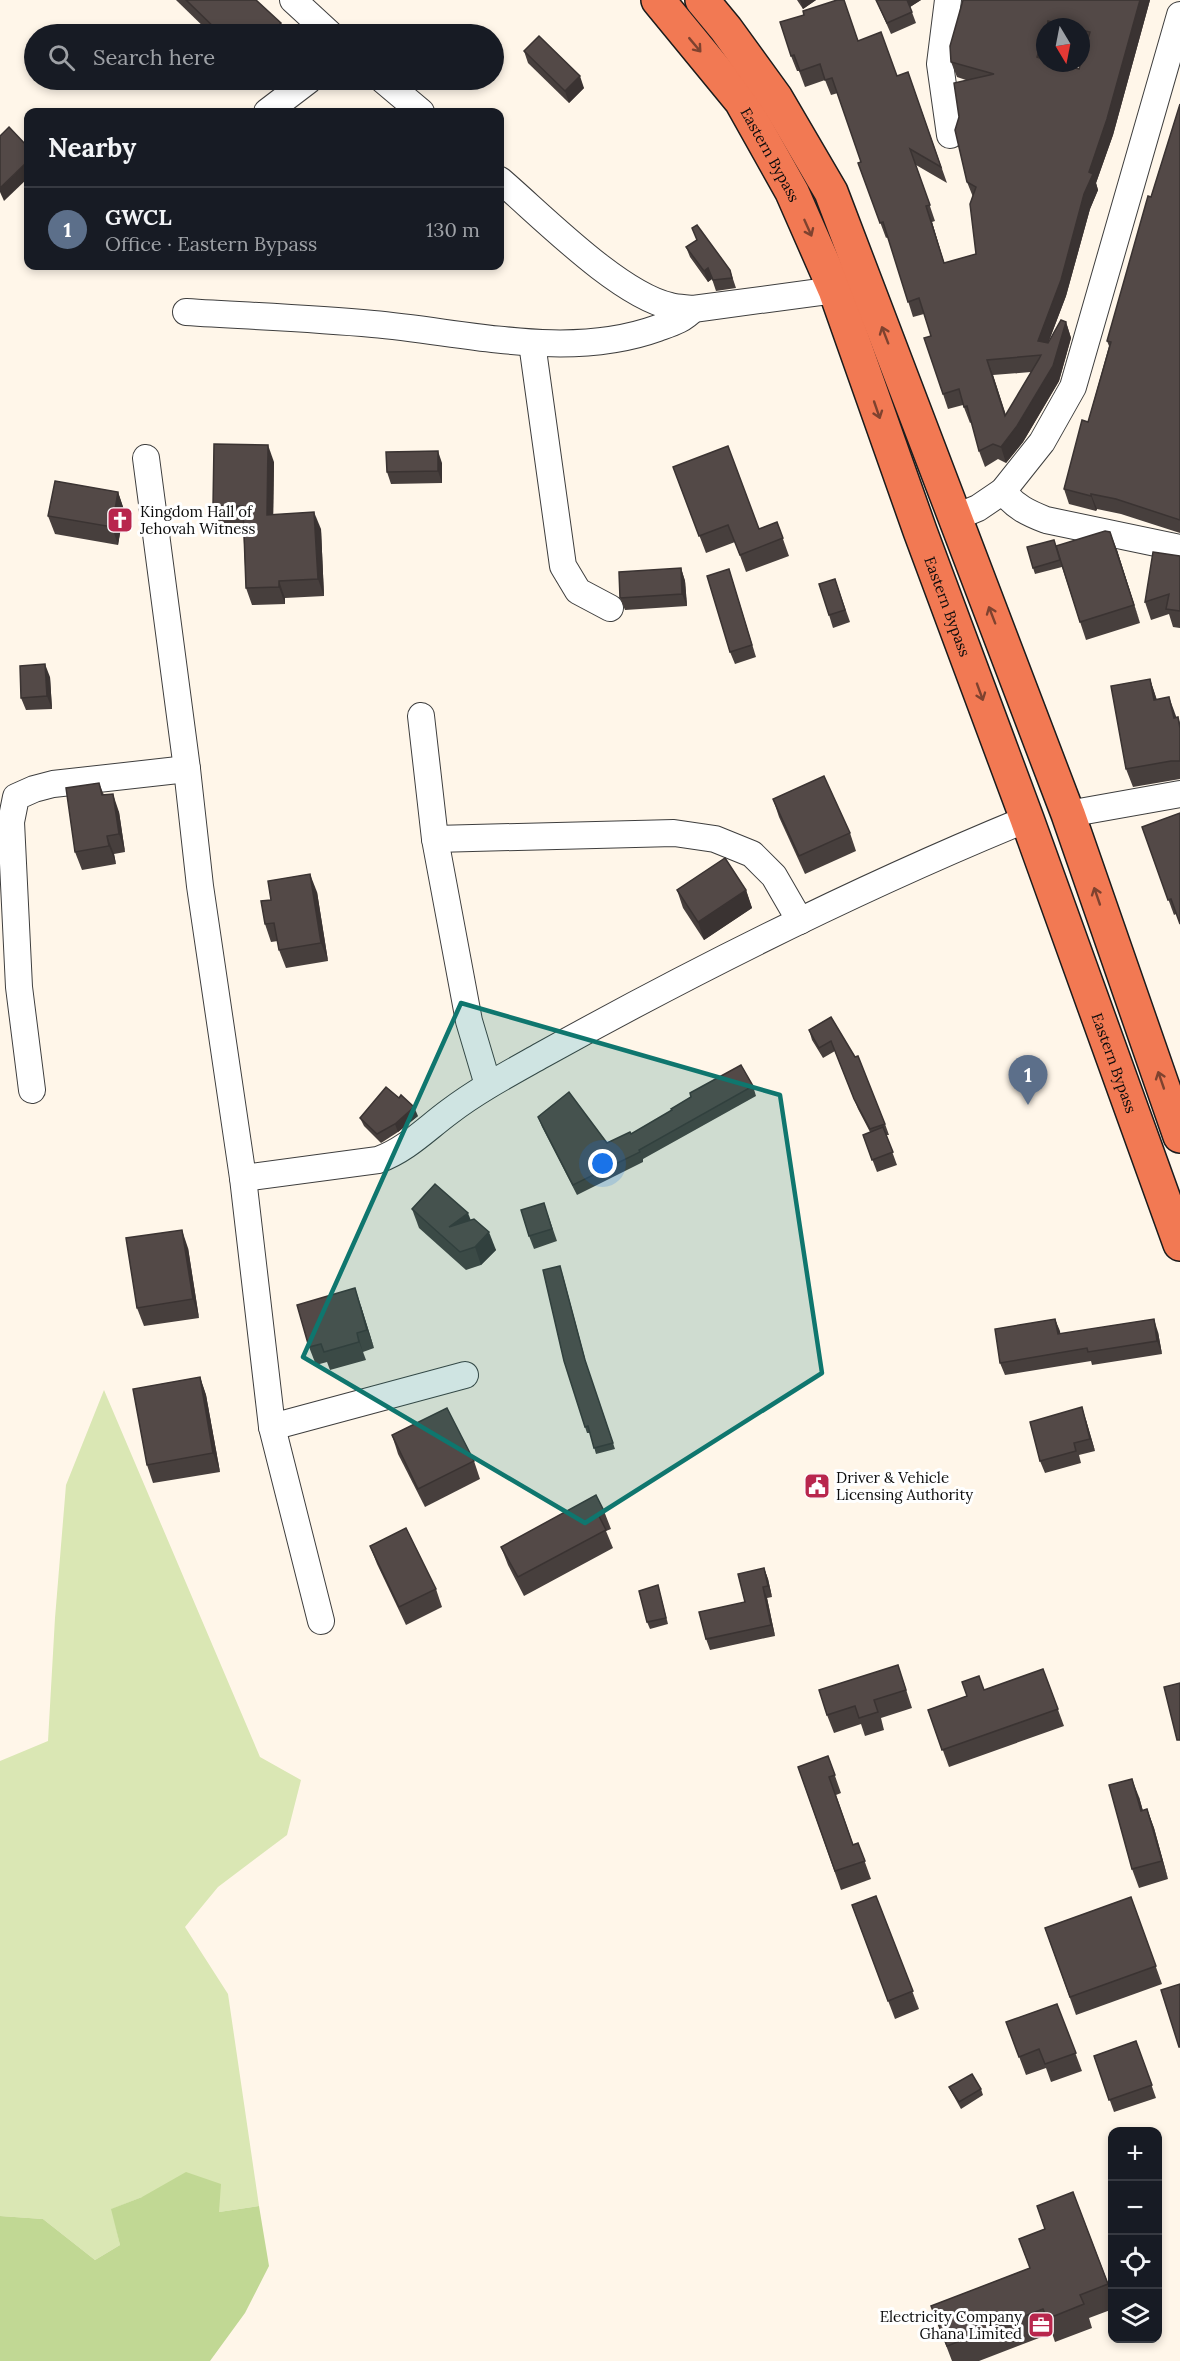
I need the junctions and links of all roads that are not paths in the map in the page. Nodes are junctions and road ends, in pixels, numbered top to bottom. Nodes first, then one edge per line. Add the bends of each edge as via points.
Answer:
1 (294, 0) edge
2 (658, 0) edge
3 (702, 0) edge
4 (948, 0) edge
5 (1180, 15) edge
6 (318, 24) edge
7 (296, 90) edge
8 (395, 90) edge
9 (272, 108) edge
10 (416, 108) edge
11 (950, 135) dead end
12 (504, 183) edge
13 (835, 290) junction
14 (693, 309) junction
15 (186, 312) dead end
16 (532, 343) junction
17 (146, 458) dead end
18 (1003, 491) junction
19 (954, 518) junction
20 (1180, 548) edge
21 (610, 608) dead end
22 (421, 716) dead end
23 (187, 769) junction
24 (1180, 794) edge
25 (1068, 814) junction
26 (1027, 819) junction
27 (435, 839) junction
28 (800, 921) junction
29 (488, 1084) junction
30 (32, 1090) dead end
31 (1180, 1136) edge
32 (243, 1179) junction
33 (1180, 1244) edge
34 (465, 1375) dead end
35 (272, 1427) junction
36 (321, 1621) dead end

1 - 6 street
2 -> 13 highway, Eastern Bypass via 741,102 792,192
19 -> 3 highway, Eastern Bypass via 831,192 776,98
4 - 11 street via 940,64
5 - 18 street via 1073,387 1042,442
7 - 9 street
8 - 10 street
12 - 14 street via 637,293 670,306
13 - 14 street
13 -> 26 highway, Eastern Bypass
14 - 16 street via 683,319 633,338
15 - 16 street via 373,324
16 - 21 street via 563,566 578,591
17 - 23 street
18 - 19 street
18 - 20 street via 1026,513 1047,520
25 -> 19 highway, Eastern Bypass
22 - 27 street
23 - 30 street via 53,784 16,797 11,822 20,987
23 - 32 street
24 - 25 street
31 -> 25 highway, Eastern Bypass
26 - 28 street via 925,861
26 - 33 highway, Eastern Bypass
27 - 28 street via 674,833 715,839 752,854 774,876
27 - 29 street via 469,1020
28 - 29 street
29 - 32 street via 396,1154 367,1162
32 - 35 street
34 - 35 street
35 - 36 street

